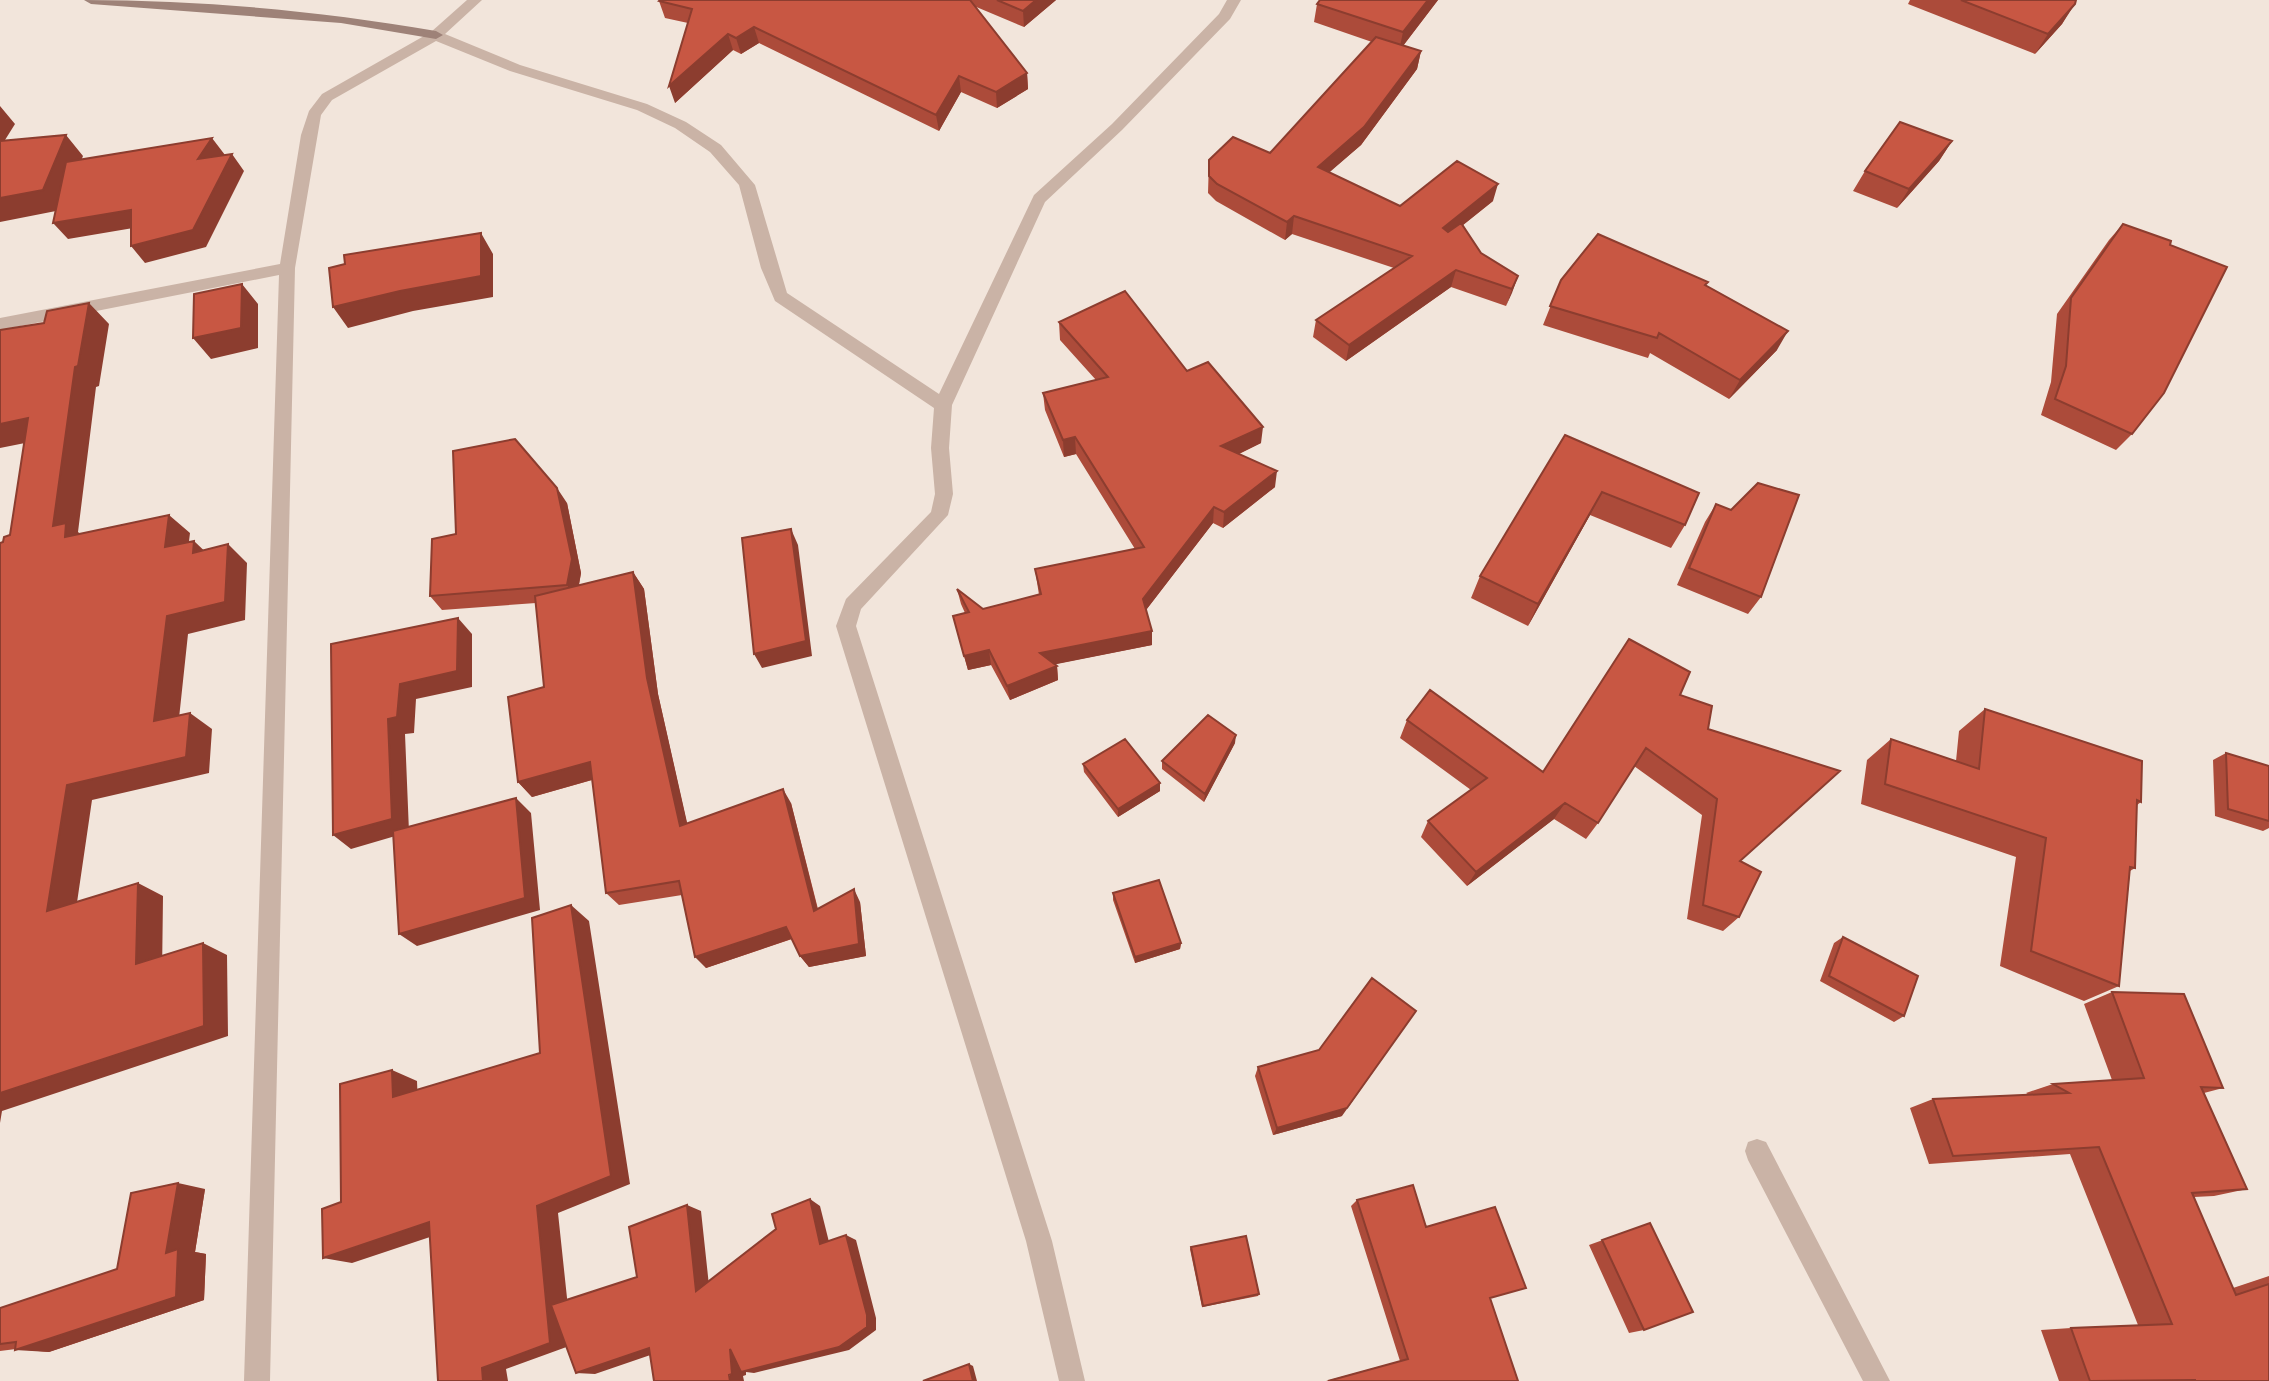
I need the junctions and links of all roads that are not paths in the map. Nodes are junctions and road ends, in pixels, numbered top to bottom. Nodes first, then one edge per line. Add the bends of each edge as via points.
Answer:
1 (91, 0) edge
2 (475, 0) edge
3 (1234, 0) edge
4 (436, 35) junction
5 (287, 268) junction
6 (0, 324) edge
7 (943, 405) junction
8 (1757, 1151) dead end
9 (257, 1381) edge
10 (1072, 1381) edge
11 (1877, 1381) edge

1 - 4 main road via 341,19
2 - 4 street
3 - 7 street via 1225,16 1117,127 1039,199
4 - 5 street via 327,97 314,114
4 - 7 street via 467,53 648,109 691,130 723,155 747,184 781,297
5 - 6 street
5 - 9 street
7 - 10 street via 944,494 939,515 853,605 846,626 1039,1241
8 - 11 street

